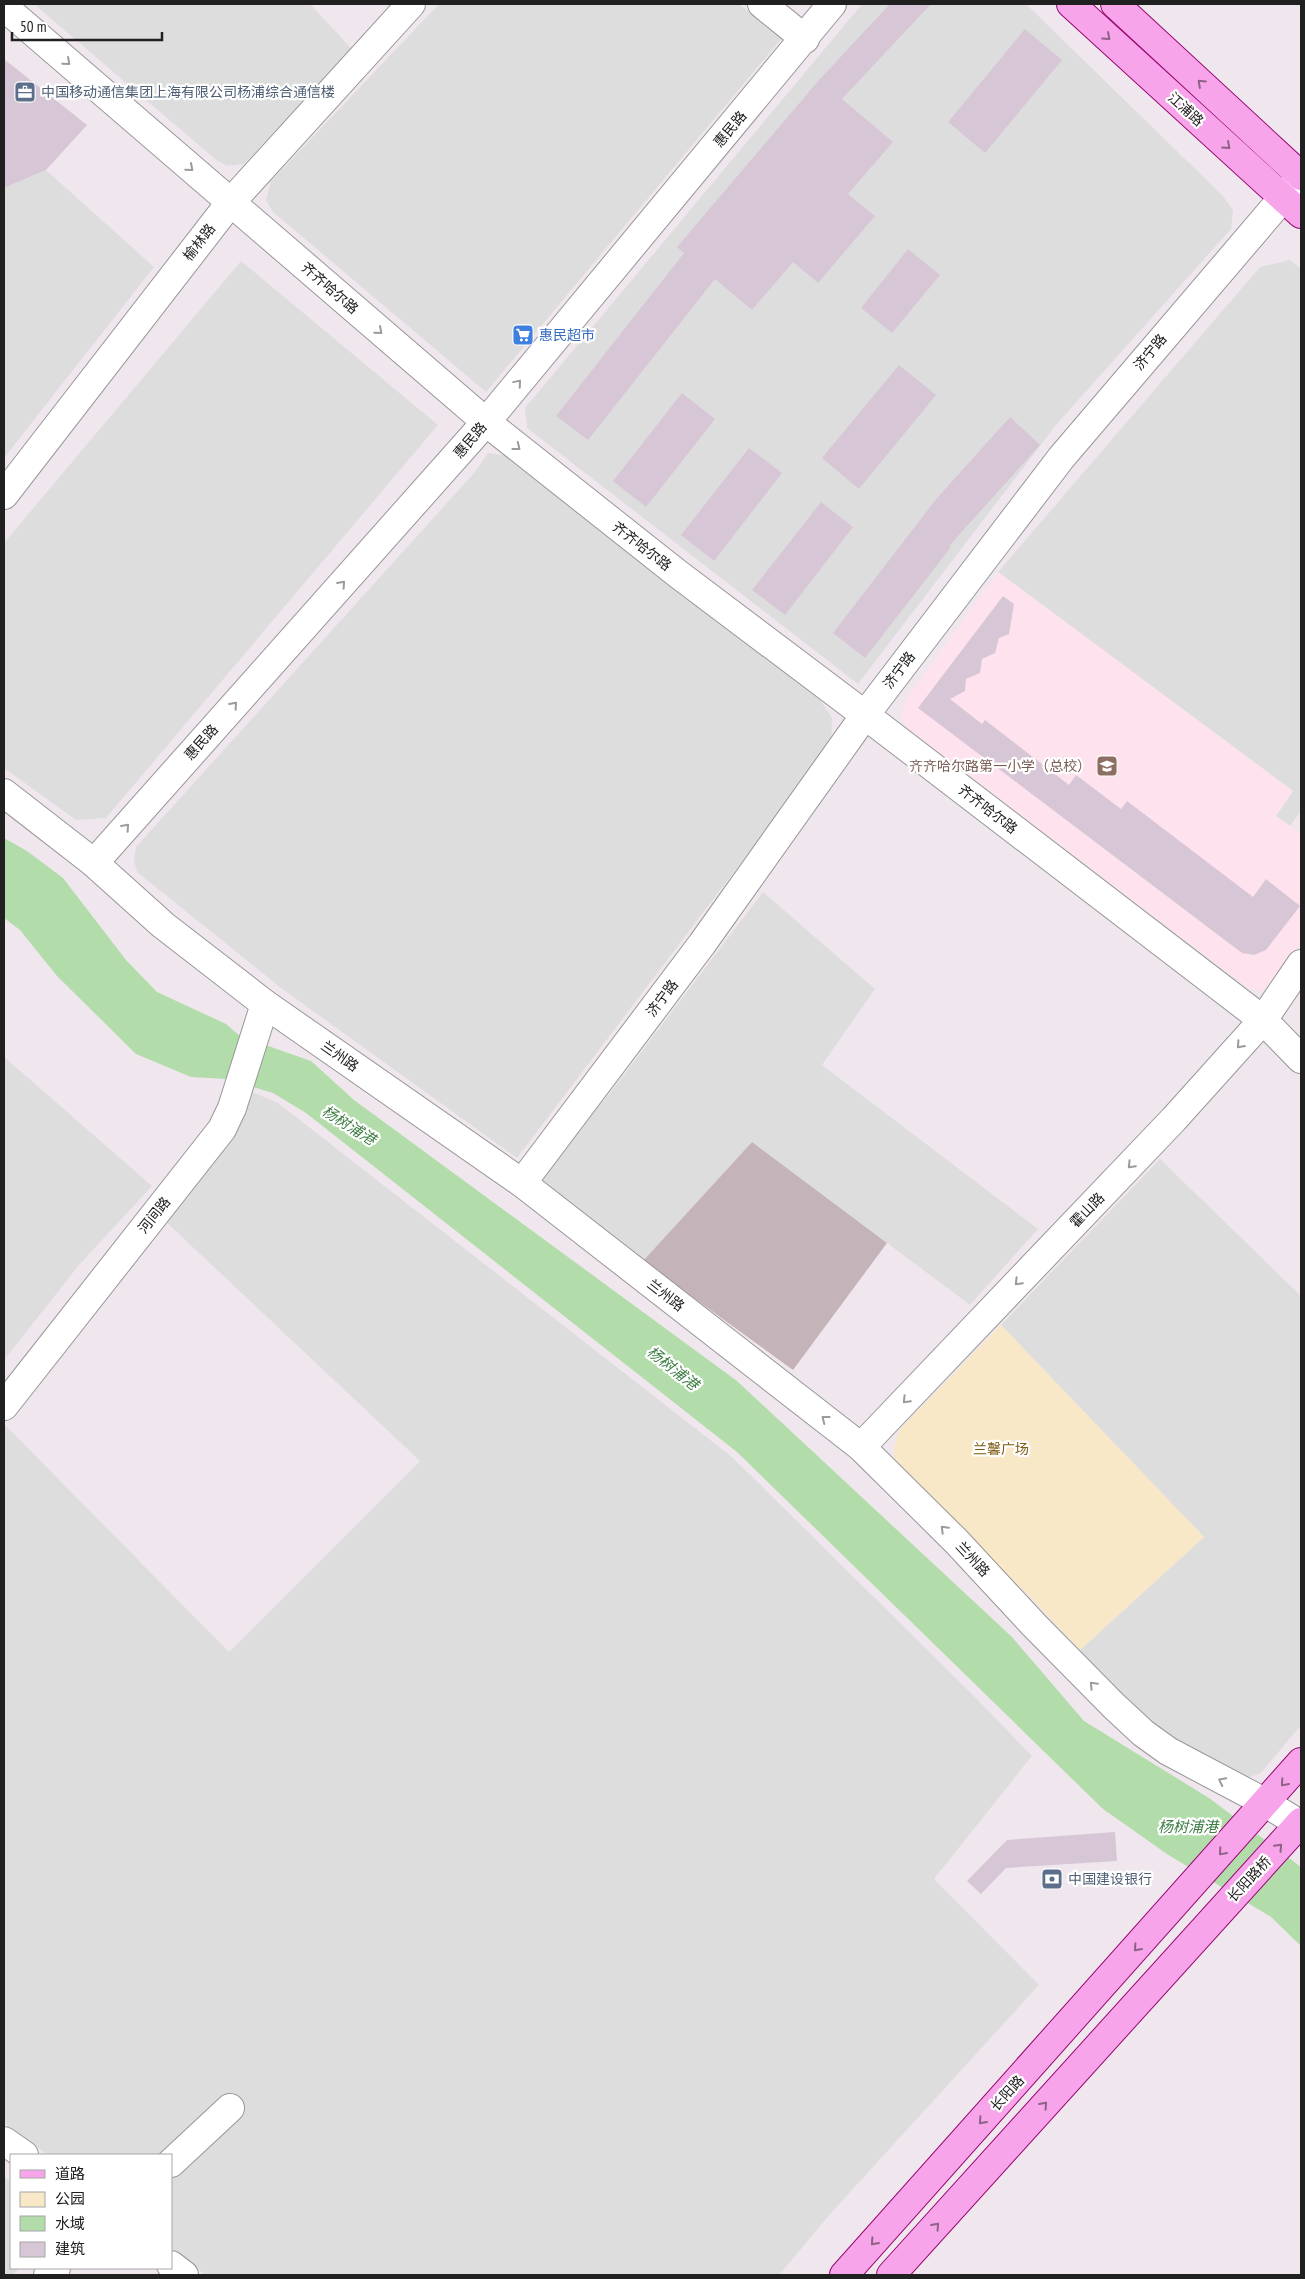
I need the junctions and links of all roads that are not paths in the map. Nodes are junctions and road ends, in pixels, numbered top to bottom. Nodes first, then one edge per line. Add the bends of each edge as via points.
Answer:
1 (411, 4) edge
2 (762, 4) edge
3 (832, 4) edge
4 (1071, 4) edge
5 (1115, 4) edge
6 (4, 7) edge
7 (805, 39) junction
8 (1301, 176) edge
9 (230, 203) junction
10 (1292, 205) edge
11 (486, 422) junction
12 (4, 495) edge
13 (865, 715) junction
14 (4, 793) edge
15 (94, 863) junction
16 (1301, 964) edge
17 (265, 1004) junction
18 (1263, 1020) junction
19 (1301, 1059) edge
20 (522, 1183) junction
21 (4, 1406) edge
22 (861, 1447) junction
23 (1301, 1762) edge
24 (1266, 1803) junction
25 (1301, 1824) edge
26 (230, 2108) dead end
27 (4, 2141) edge
28 (23, 2154) edge
29 (172, 2161) edge
30 (172, 2266) edge
31 (184, 2275) edge
32 (844, 2275) edge
33 (891, 2275) edge

1 - 9 street, 榆林路
2 - 7 street
3 - 7 street, 惠民路
4 -> 10 main road, 江浦路
8 -> 5 main road
6 -> 9 street, 齐齐哈尔路
11 -> 7 street, 惠民路
8 - 10 street, 济宁路
9 -> 11 street, 齐齐哈尔路
9 - 12 street, 榆林路
10 - 13 street, 济宁路 via 1061,458
11 -> 13 street, 齐齐哈尔路 via 678,574
15 -> 11 street, 惠民路
13 - 18 street, 齐齐哈尔路
13 - 20 street, 济宁路 via 702,944
14 - 15 street, 兰州路
15 - 17 street, 兰州路 via 163,925
16 - 18 street, 霍山路
17 - 20 street, 兰州路
17 - 21 street, 河间路 via 232,1108 222,1129
18 - 19 street, 齐齐哈尔路
18 -> 22 street, 霍山路 via 1168,1126
22 -> 20 street, 兰州路
24 -> 22 street, 兰州路 via 1191,1765 1143,1733
23 -> 24 main road
24 - 25 street, 兰州路
24 -> 32 main road, 长阳路
33 -> 25 main road, 长阳路桥
26 - 29 street
27 - 28 street
30 - 31 street

